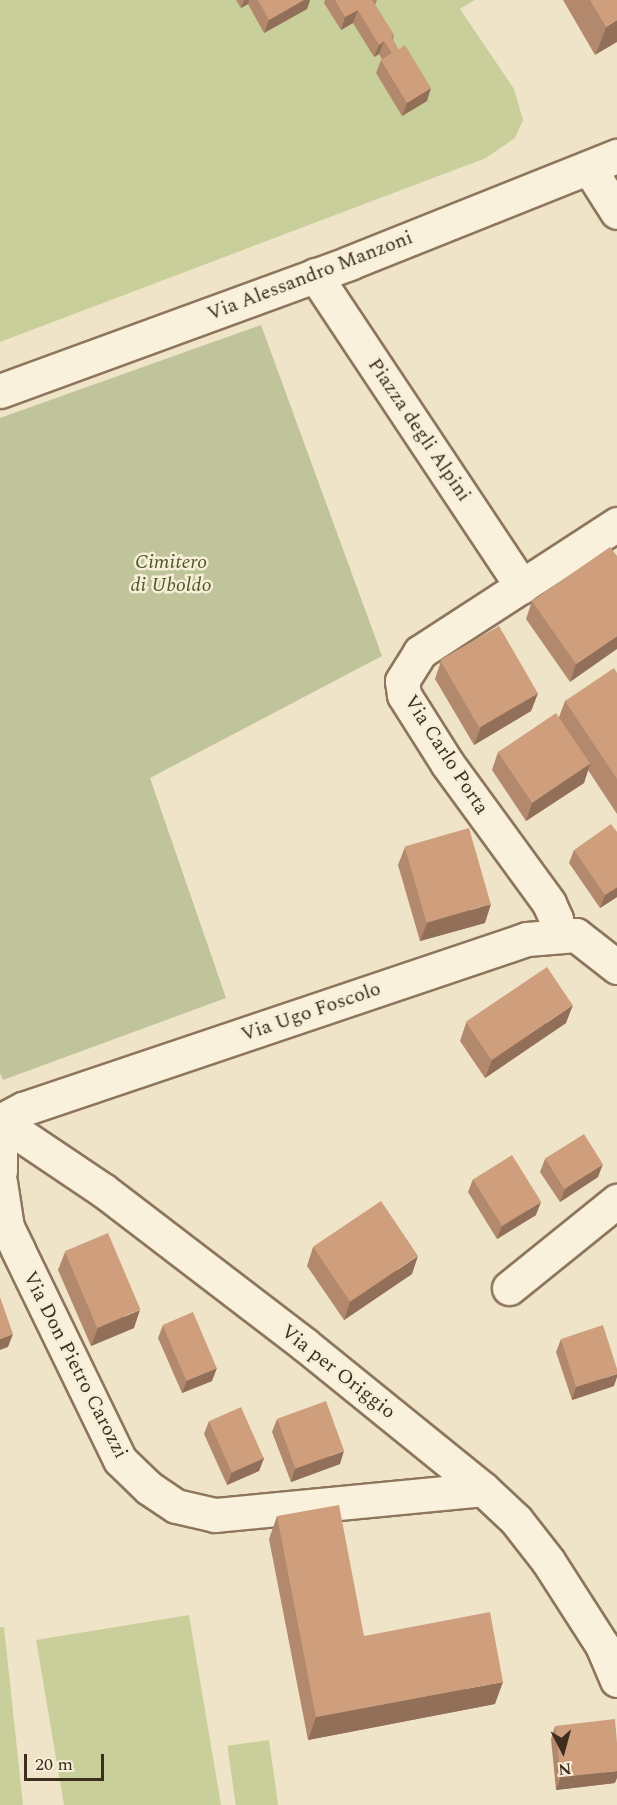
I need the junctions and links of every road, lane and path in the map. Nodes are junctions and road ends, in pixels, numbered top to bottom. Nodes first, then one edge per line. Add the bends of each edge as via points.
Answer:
1 (603, 162) edge
2 (617, 212) edge
3 (315, 275) junction
4 (0, 391) edge
5 (617, 524) edge
6 (522, 586) junction
7 (556, 934) junction
8 (617, 967) edge
9 (0, 1122) edge
10 (0, 1171) edge
11 (0, 1182) edge
12 (617, 1201) edge
13 (509, 1288) dead end
14 (483, 1489) junction
15 (617, 1680) edge

1 - 2 street
1 - 3 street, Via Alessandro Manzoni
3 - 4 street, Via Alessandro Manzoni
3 - 6 street, Piazza degli Alpini
5 - 6 street, Via Carlo Porta
6 - 7 street, Via Carlo Porta via 420,652 402,681 404,695 447,763 549,903 556,919
7 - 8 street, Via Ugo Foscolo via 576,935
7 - 9 street, Via Ugo Foscolo via 505,947 23,1109
9 - 10 street
9 - 14 street, Via per Origgio via 104,1191 304,1344
11 - 14 street, Via Don Pietro Carozzi via 7,1227 120,1460 149,1488 176,1506 216,1515
12 - 13 street
14 - 15 street, Via per Origgio via 516,1520 548,1561 596,1635

